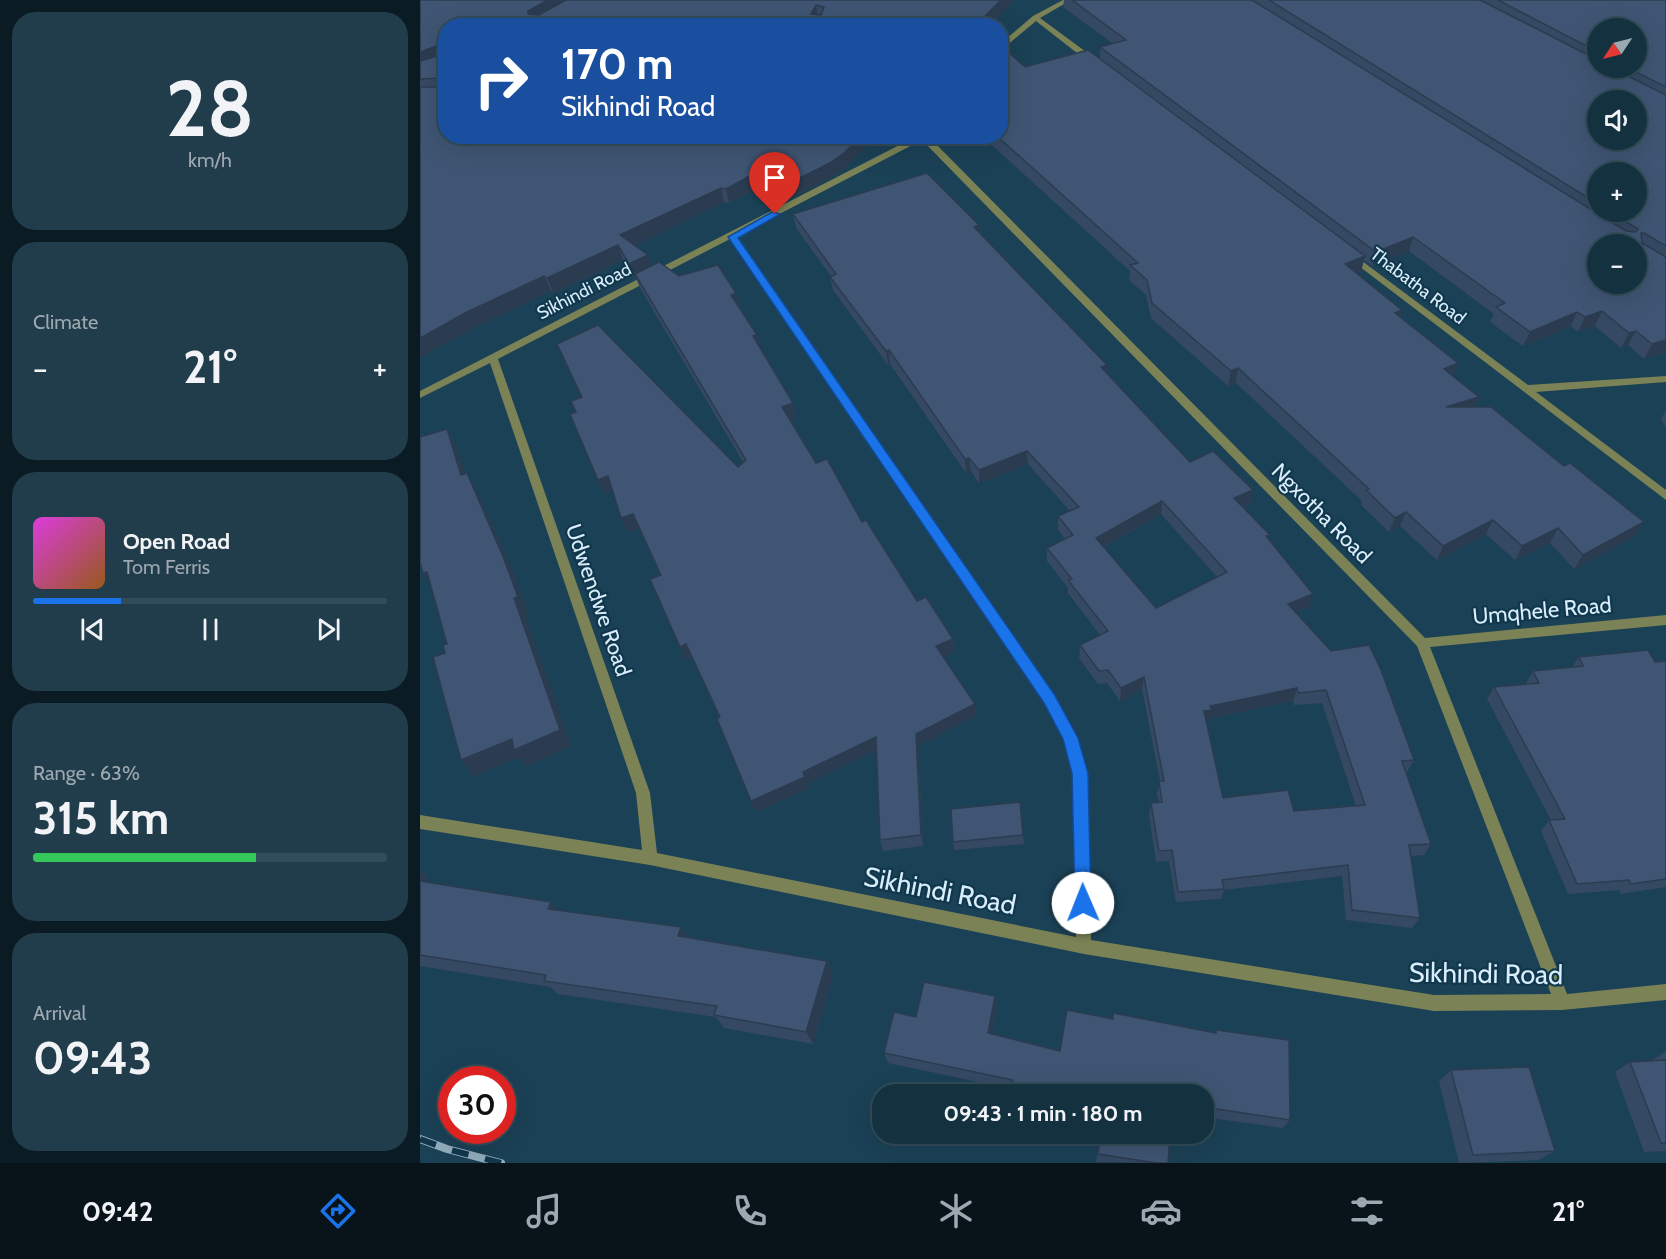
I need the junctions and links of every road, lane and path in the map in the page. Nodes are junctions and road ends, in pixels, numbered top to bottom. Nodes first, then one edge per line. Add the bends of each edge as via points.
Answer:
1 (1068, 0) edge
2 (1035, 17) junction
3 (1008, 40) edge
4 (1101, 67) edge
5 (911, 144) edge
6 (931, 144) edge
7 (733, 237) junction
8 (1338, 246) edge
9 (494, 359) junction
10 (1666, 379) edge
11 (1526, 389) junction
12 (420, 395) edge
13 (1666, 496) edge
14 (1666, 620) edge
15 (1422, 643) junction
16 (420, 822) edge
17 (650, 858) junction
18 (1084, 946) junction
19 (1666, 992) edge
20 (1562, 1002) junction

1 - 2 street
2 - 3 street
2 - 4 street
5 - 7 street, Sikhindi Road
6 - 15 street, Ngxotha Road
7 - 9 street, Sikhindi Road
7 - 18 street via 1049,698 1071,738 1080,773
8 - 11 street, Thabatha Road
9 - 12 street, Sikhindi Road
9 - 17 street, Udwendwe Road via 643,793
10 - 11 street
11 - 13 street, Thabatha Road
14 - 15 street, Umqhele Road
15 - 20 street, Ngxotha Road
16 - 17 street, Sikhindi Road
17 - 18 street, Sikhindi Road
18 - 20 street, Sikhindi Road via 1434,1003
19 - 20 street, Sikhindi Road

